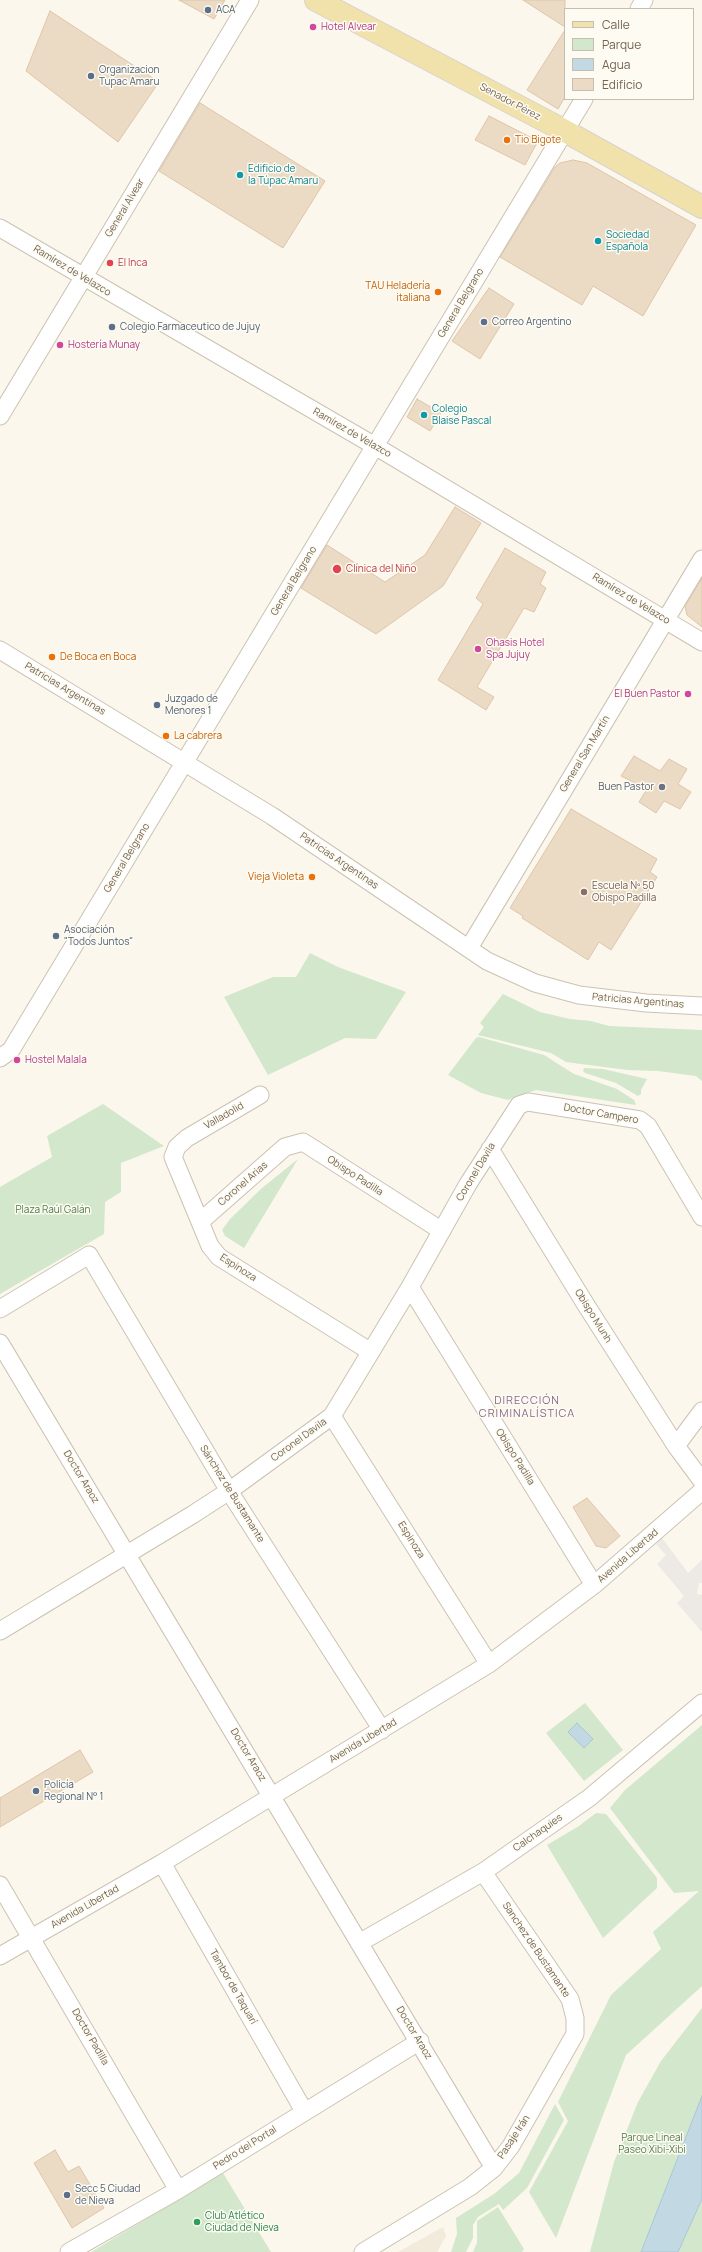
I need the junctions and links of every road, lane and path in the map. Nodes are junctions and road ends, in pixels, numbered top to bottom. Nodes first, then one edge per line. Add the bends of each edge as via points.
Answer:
1 (250, 0) edge
2 (316, 0) edge
3 (583, 100) edge
4 (565, 131) junction
5 (702, 207) edge
6 (0, 228) edge
7 (84, 278) junction
8 (0, 416) edge
9 (375, 446) junction
10 (702, 559) edge
11 (665, 619) junction
12 (702, 642) edge
13 (0, 650) edge
14 (185, 762) junction
15 (469, 948) junction
16 (702, 1006) edge
17 (4, 1051) edge
18 (260, 1095) dead end
19 (518, 1105) joint
20 (187, 1138) joint
21 (285, 1147) joint
22 (490, 1149) junction
23 (702, 1218) edge
24 (201, 1221) junction
25 (442, 1231) junction
26 (410, 1287) junction
27 (0, 1309) edge
28 (0, 1343) edge
29 (371, 1352) junction
30 (702, 1411) edge
31 (332, 1416) junction
32 (676, 1446) junction
33 (702, 1481) edge
34 (229, 1491) junction
35 (702, 1491) edge
36 (127, 1554) junction
37 (594, 1585) junction
38 (0, 1631) edge
39 (489, 1664) junction
40 (702, 1704) edge
41 (382, 1730) junction
42 (273, 1796) junction
43 (162, 1863) junction
44 (483, 1872) junction
45 (0, 1885) edge
46 (31, 1937) junction
47 (360, 1943) junction
48 (0, 1956) edge
49 (575, 2034) joint
50 (420, 2041) junction
51 (304, 2111) junction
52 (494, 2168) junction
53 (178, 2190) junction
54 (69, 2252) edge
55 (363, 2252) edge

1 - 7 street, General Alvear
2 - 4 main road, Senador Pérez
3 - 4 street, General Belgrano
4 - 5 main road, Senador Pérez
4 - 9 street, General Belgrano
6 - 7 street, Ramírez de Velazco
7 - 8 street, General Alvear
7 - 9 street, Ramírez de Velazco
9 - 11 street, Ramírez de Velazco
9 - 14 street, General Belgrano
10 - 11 street, General San Martín
11 - 12 street, Ramírez de Velazco
11 - 15 street, General San Martín
13 - 14 street, Patricias Argentinas
14 - 15 street, Patricias Argentinas via 272,816
14 - 17 street, General Belgrano
15 - 16 street, Patricias Argentinas via 487,961 549,988 580,995 646,1003
18 - 20 street, Valladolid
19 - 22 street, Coronel Davila
19 - 23 street, Doctor Campero via 528,1102 640,1120 648,1126
20 - 24 street, Espinoza via 177,1146 173,1157
21 - 24 street, Coronel Arias
21 - 25 street, Obispo Padilla via 303,1142
22 - 25 street, Coronel Davila
22 - 32 street, Obispo Munh
24 - 29 street, Espinoza via 210,1246 219,1257
25 - 26 street, Coronel Davila
26 - 29 street, Coronel Davila
26 - 37 street, Obispo Padilla
27 - 34 street, Sánchez de Bustamante via 89,1255
28 - 36 street, Doctor Araoz
29 - 31 street, Coronel Davila
30 - 32 street
31 - 34 street, Coronel Davila
31 - 39 street, Espinoza
32 - 33 street, Obispo Munh
34 - 36 street, Coronel Davila
34 - 41 street, Sánchez de Bustamante
35 - 37 street, Avenida Libertad
36 - 38 street, Coronel Davila
36 - 42 street, Doctor Araoz
37 - 39 street, Avenida Libertad
39 - 41 street, Avenida Libertad
40 - 44 street, Calchaquies via 589,1798
41 - 42 street, Avenida Libertad
42 - 43 street, Avenida Libertad
42 - 47 street, Doctor Araoz
43 - 46 street, Avenida Libertad
43 - 51 street, Tambor de Taquarí
44 - 47 street, Calchaquies
44 - 49 street, Sanchez de Bustamante via 570,2000 575,2018
45 - 46 street, Doctor Padilla
46 - 48 street, Avenida Libertad
46 - 53 street, Doctor Padilla
47 - 50 street, Doctor Araoz
49 - 52 street, Pasaje Irán via 511,2146
50 - 51 street, Pedro del Portal
50 - 52 street, Doctor Araoz
51 - 53 street, Pedro del Portal
52 - 55 street, Pasaje Irán via 470,2187
53 - 54 street, Pedro del Portal

